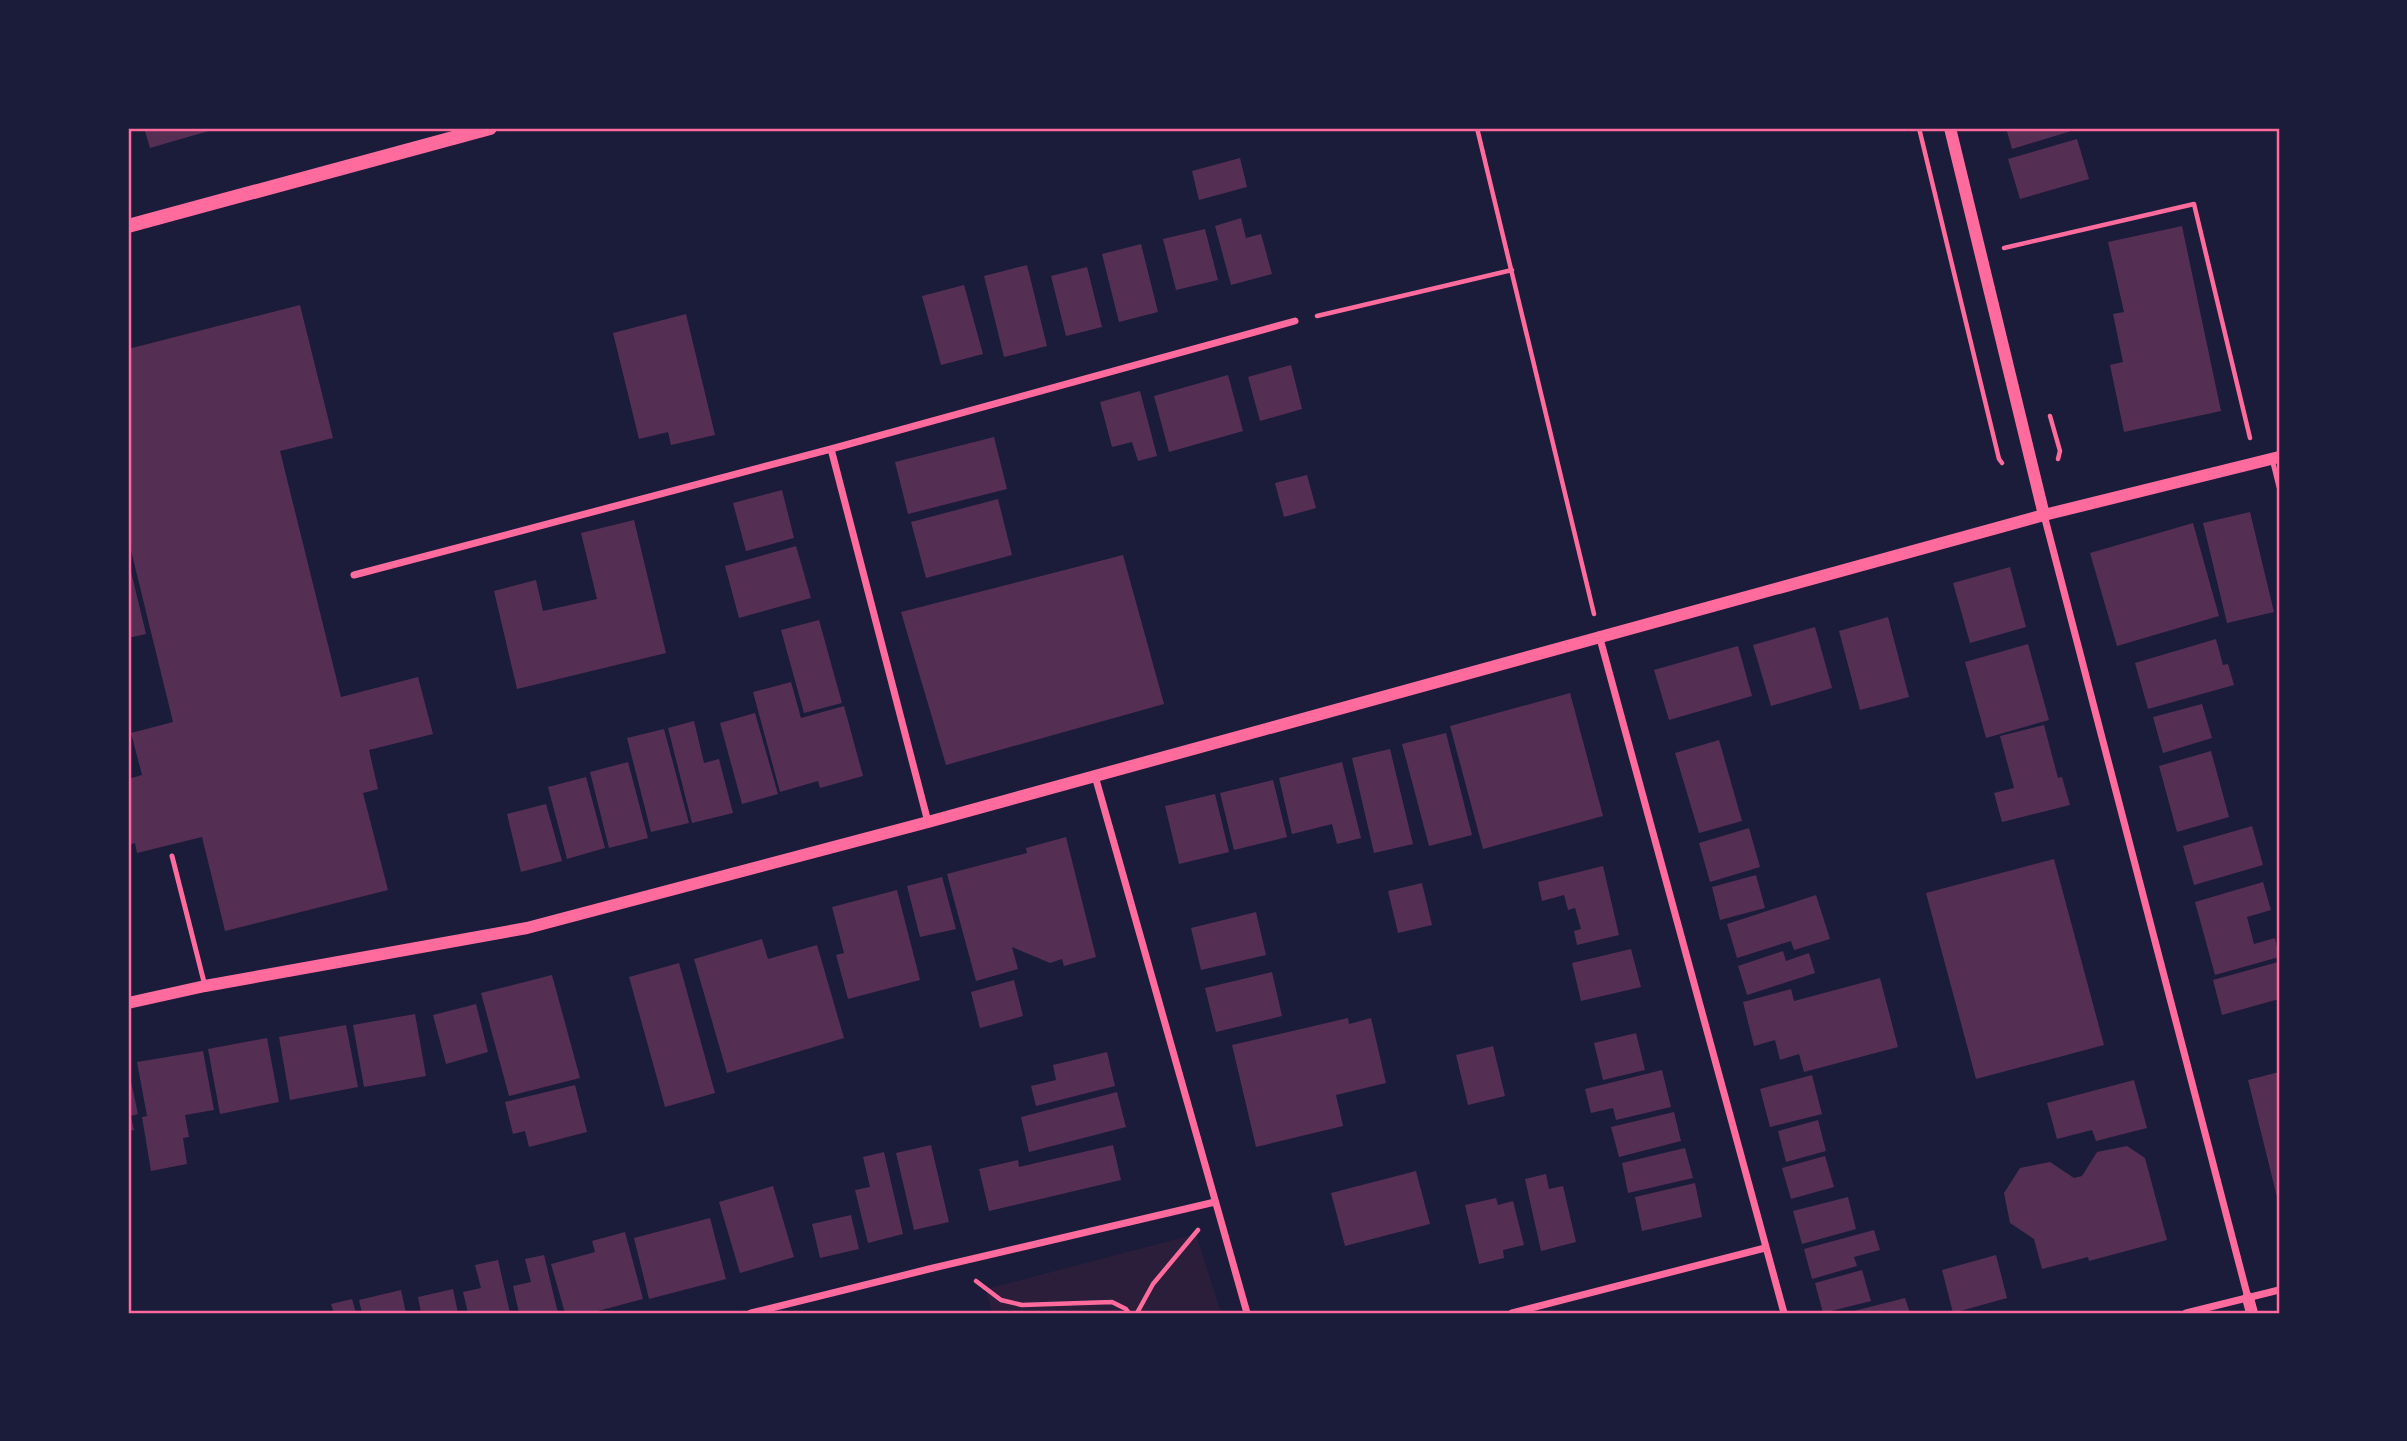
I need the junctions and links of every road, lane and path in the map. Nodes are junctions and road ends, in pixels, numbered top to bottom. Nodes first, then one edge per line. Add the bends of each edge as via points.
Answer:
1 (490, 128) edge
2 (1477, 128) edge
3 (1950, 128) edge
4 (463, 132) edge
5 (128, 226) edge
6 (1982, 254) junction
7 (1512, 271) junction
8 (1295, 321) joint
9 (831, 449) junction
10 (2275, 458) edge
11 (2256, 463) junction
12 (2279, 487) edge
13 (2043, 515) junction
14 (354, 575) dead end
15 (1599, 635) junction
16 (1095, 776) junction
17 (928, 822) junction
18 (172, 856) dead end
19 (205, 986) junction
20 (128, 1003) edge
21 (1215, 1202) junction
22 (1765, 1248) junction
23 (956, 1262) junction
24 (2279, 1290) edge
25 (2248, 1298) junction
26 (751, 1313) edge
27 (1129, 1313) edge
28 (1137, 1313) edge
29 (1247, 1313) edge
30 (1512, 1313) edge
31 (1784, 1313) edge
32 (2186, 1313) edge
33 (2252, 1313) edge

1 - 4 main road
2 - 7 path
3 - 6 street
4 - 5 main road
6 - 11 path via 2194,204
6 - 13 street
7 - 8 path
7 - 15 path
8 - 9 street
9 - 14 street
9 - 17 street
10 - 11 street
10 - 12 lane
11 - 13 street
13 - 15 street
13 - 25 street
15 - 16 street
15 - 22 street
16 - 17 street
16 - 21 street
17 - 19 street via 527,928
18 - 19 lane
19 - 20 street
21 - 23 street
21 - 28 path via 1196,1234 1153,1284
21 - 29 street
22 - 30 street
22 - 31 street
23 - 26 street
23 - 27 path via 1001,1300 1022,1305 1112,1302
24 - 25 street
25 - 32 street
25 - 33 street

